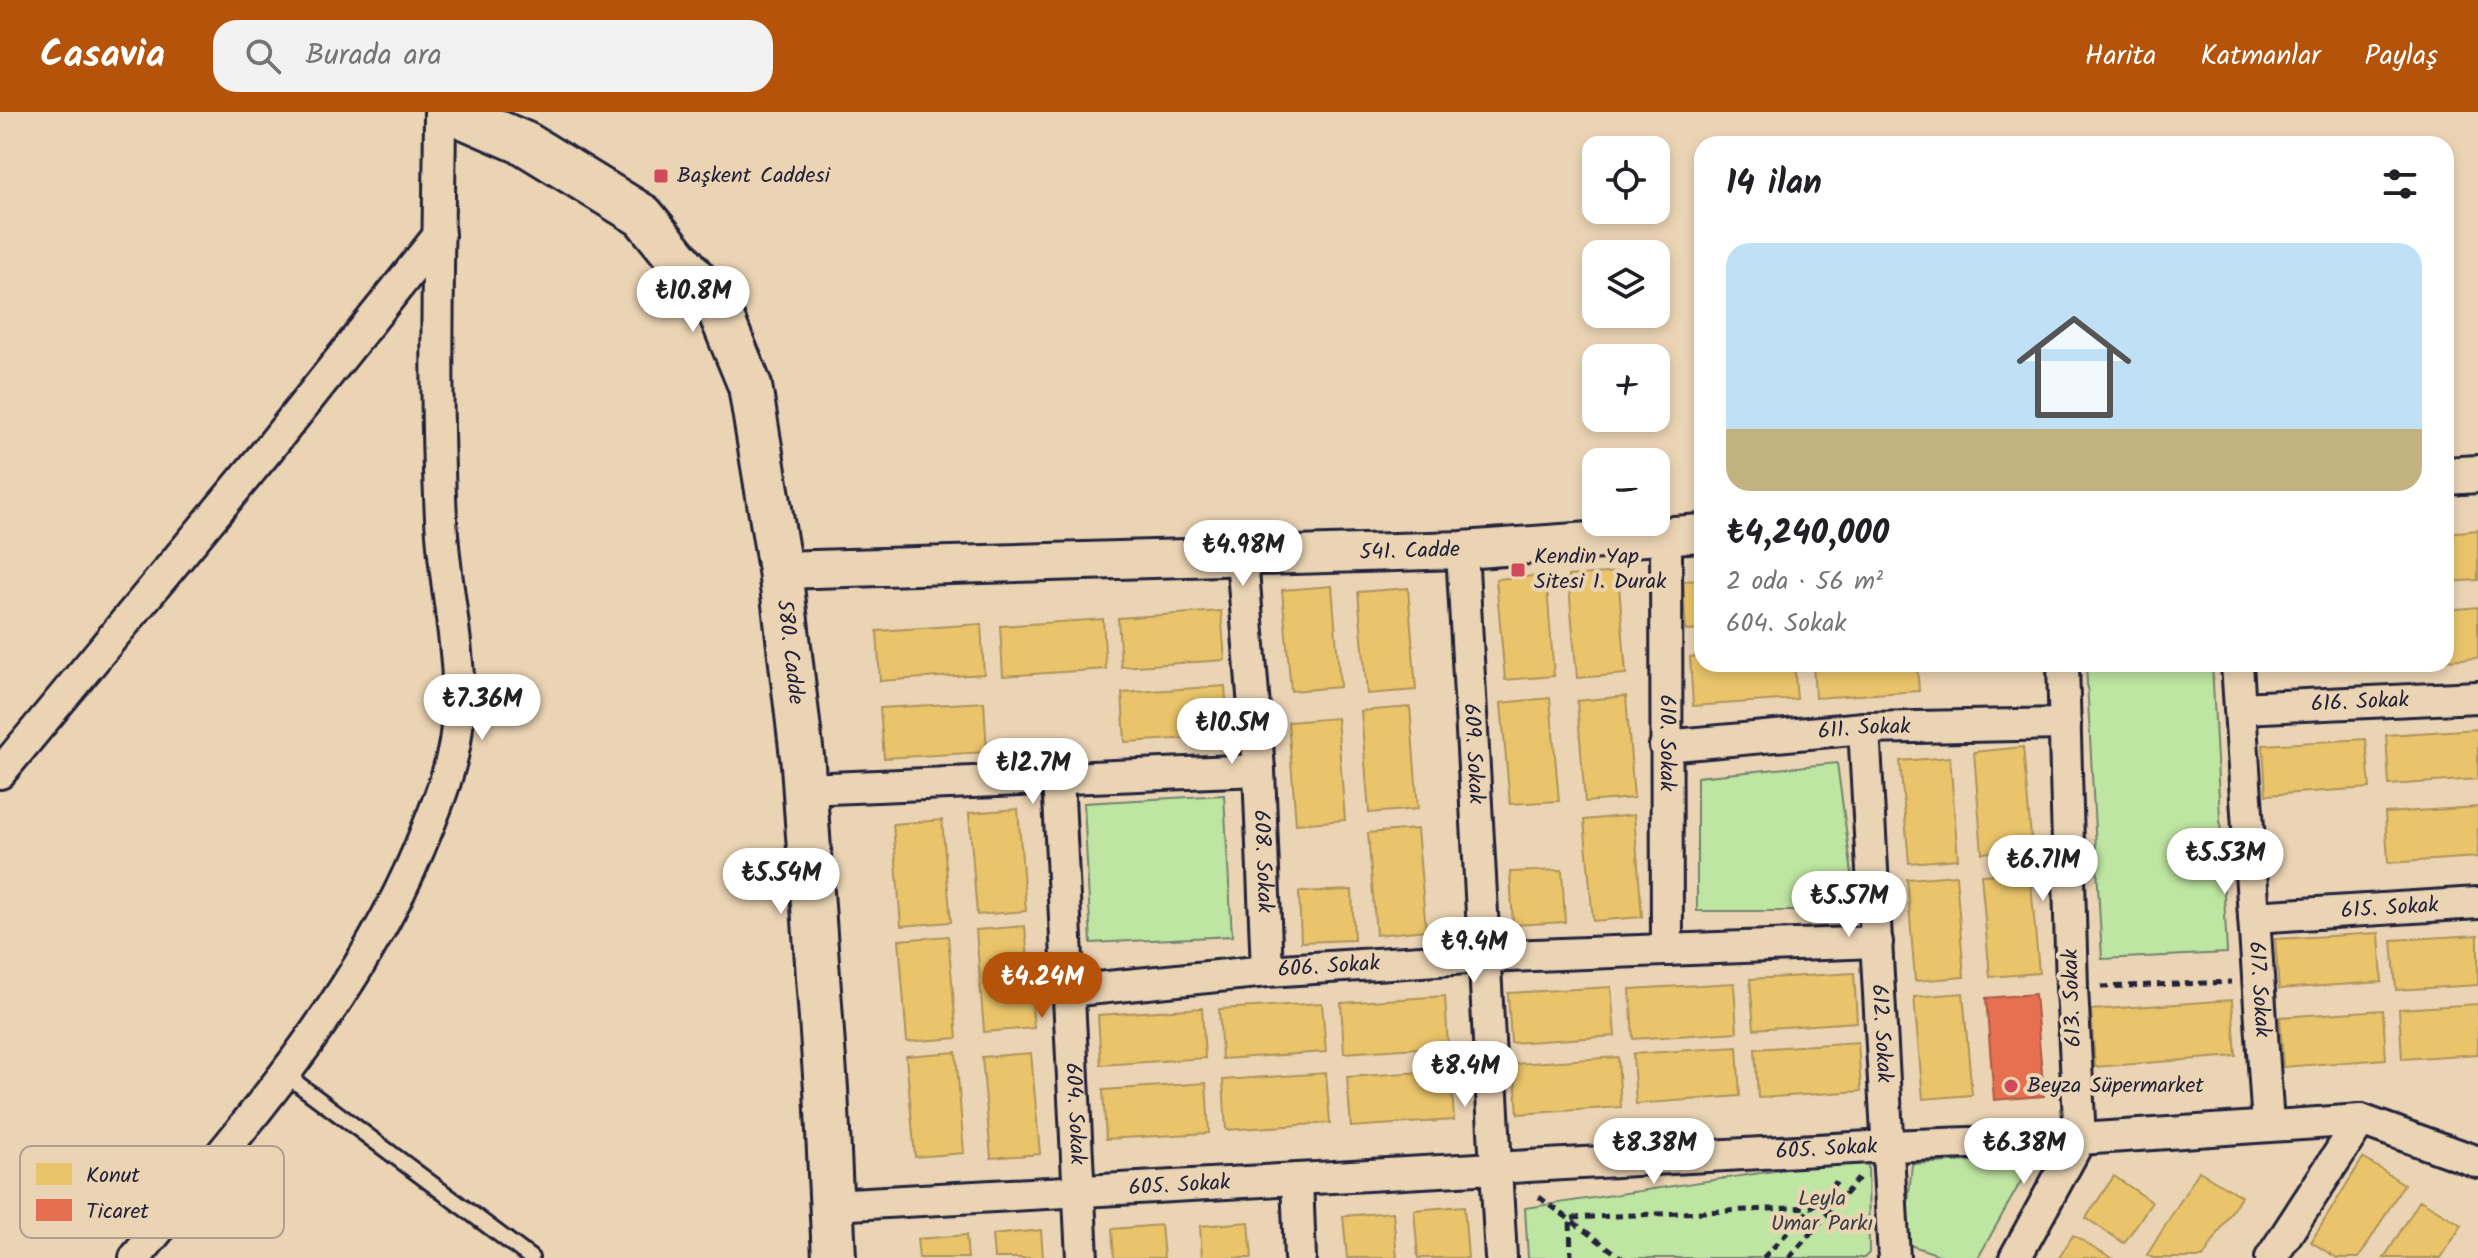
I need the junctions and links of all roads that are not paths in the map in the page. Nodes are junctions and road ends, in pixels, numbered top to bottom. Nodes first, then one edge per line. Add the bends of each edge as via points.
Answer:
1 (440, 112) edge
2 (452, 112) edge
3 (516, 128) edge
4 (439, 235) junction
5 (2478, 474) edge
6 (2454, 476) edge
7 (1694, 534) edge
8 (1666, 537) junction
9 (1462, 550) junction
10 (1242, 558) junction
11 (780, 570) junction
12 (2063, 672) edge
13 (2238, 672) edge
14 (2478, 697) edge
15 (2240, 708) junction
16 (2065, 724) junction
17 (1864, 728) junction
18 (1665, 746) junction
19 (1259, 770) junction
20 (0, 773) edge
21 (1058, 778) junction
22 (805, 789) junction
23 (2478, 903) edge
24 (2254, 917) junction
25 (1877, 942) junction
26 (1667, 950) junction
27 (1483, 957) junction
28 (1267, 971) junction
29 (1068, 991) junction
30 (286, 1075) junction
31 (2361, 1120) junction
32 (2268, 1125) junction
33 (2080, 1139) junction
34 (227, 1146) edge
35 (1878, 1146) junction
36 (2478, 1162) edge
37 (1495, 1168) junction
38 (1297, 1179) junction
39 (1077, 1191) junction
40 (832, 1205) junction
41 (152, 1238) edge
42 (135, 1258) edge
43 (531, 1258) edge
44 (834, 1258) edge
45 (1082, 1258) edge
46 (1300, 1258) edge
47 (1501, 1258) edge
48 (1894, 1258) edge
49 (2015, 1258) edge
50 (2271, 1258) edge

1 - 4 street
2 - 3 main road, 580. Cadde
3 - 11 main road, 580. Cadde via 643,216 718,308 750,386
4 - 20 street
4 - 30 street via 438,469 458,686 455,743 401,891 364,958
5 - 6 street
7 - 8 street, 541. Cadde
8 - 9 street, 541. Cadde
8 - 18 street, 610. Sokak
9 - 10 street, 541. Cadde
9 - 27 street, 609. Sokak
10 - 11 street, 541. Cadde
10 - 19 street, 608. Sokak
11 - 22 main road, 580. Cadde
12 - 16 street, 613. Sokak
13 - 15 street, 617. Sokak
14 - 15 street, 616. Sokak
15 - 24 street, 617. Sokak
16 - 17 street, 611. Sokak
16 - 33 street, 613. Sokak
17 - 18 street, 611. Sokak
17 - 25 street, 612. Sokak
18 - 26 street, 610. Sokak
19 - 21 street
19 - 28 street, 608. Sokak
21 - 22 street
21 - 29 street, 604. Sokak
22 - 40 main road, 580. Cadde
23 - 24 street, 615. Sokak
24 - 32 street, 617. Sokak
25 - 26 street, 606. Sokak
25 - 35 street, 612. Sokak
26 - 27 street, 606. Sokak
27 - 28 street, 606. Sokak
27 - 37 street, 609. Sokak
28 - 29 street, 606. Sokak
29 - 39 street, 604. Sokak
30 - 34 street
30 - 43 lane
31 - 32 street, 605. Sokak
31 - 36 street, 605. Sokak
31 - 50 street
32 - 33 street, 605. Sokak
33 - 35 street, 605. Sokak
33 - 49 street
35 - 37 street, 605. Sokak
35 - 48 street, 612. Sokak
37 - 38 street, 605. Sokak
37 - 47 street, 609. Sokak
38 - 39 street, 605. Sokak
38 - 46 street
39 - 40 street, 605. Sokak
39 - 45 street, 604. Sokak
40 - 44 main road, 580. Cadde
41 - 42 street

